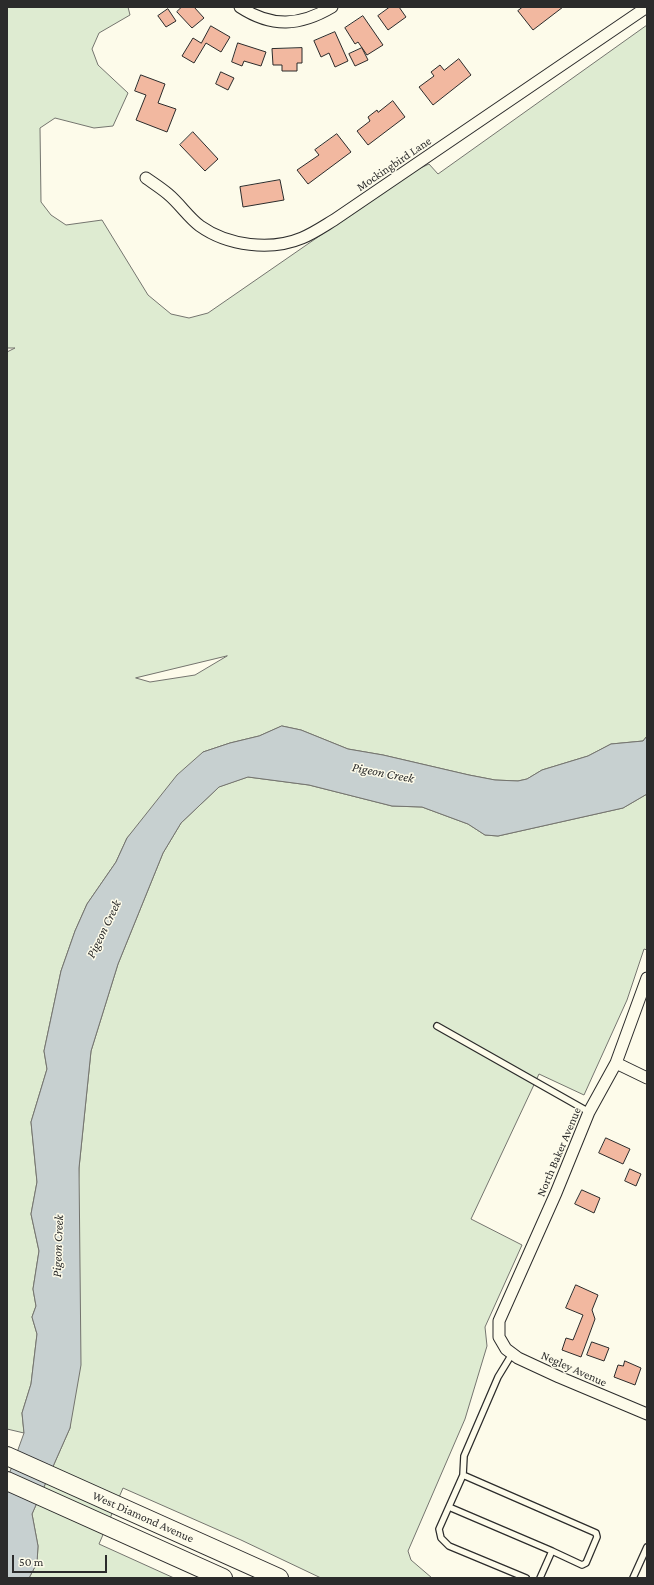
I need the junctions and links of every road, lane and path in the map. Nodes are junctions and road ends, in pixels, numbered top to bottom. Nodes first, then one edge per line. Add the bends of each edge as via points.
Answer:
1 (240, 7) edge
2 (332, 7) edge
3 (647, 7) edge
4 (146, 178) dead end
5 (647, 978) edge
6 (437, 1026) dead end
7 (616, 1063) junction
8 (647, 1078) edge
9 (589, 1112) junction
10 (499, 1337) joint
11 (512, 1354) junction
12 (647, 1414) edge
13 (7, 1456) edge
14 (463, 1475) junction
15 (7, 1481) edge
16 (449, 1507) junction
17 (647, 1546) edge
18 (552, 1551) junction
19 (223, 1578) edge
20 (279, 1578) edge
21 (526, 1578) edge
22 (540, 1578) edge
23 (633, 1578) edge

1 - 2 street via 266,20 294,22 319,15
3 - 4 street, Mockingbird Lane via 334,220 314,233 292,242 256,245 230,240 210,232 190,218 168,194
5 - 7 street, North Baker Avenue
6 - 9 lane
7 - 8 street
7 - 9 street, North Baker Avenue
9 - 10 street, North Baker Avenue via 499,1321
10 - 11 street, Negley Avenue
11 - 12 street, Negley Avenue
11 - 14 lane via 498,1377 464,1456
13 - 20 main road, West Diamond Avenue
14 - 16 lane
14 - 18 lane via 596,1533 597,1537 586,1563 582,1565
15 - 19 main road, West Diamond Avenue
16 - 18 lane
16 - 21 lane via 439,1529 441,1538 449,1546
17 - 23 lane
18 - 22 lane

